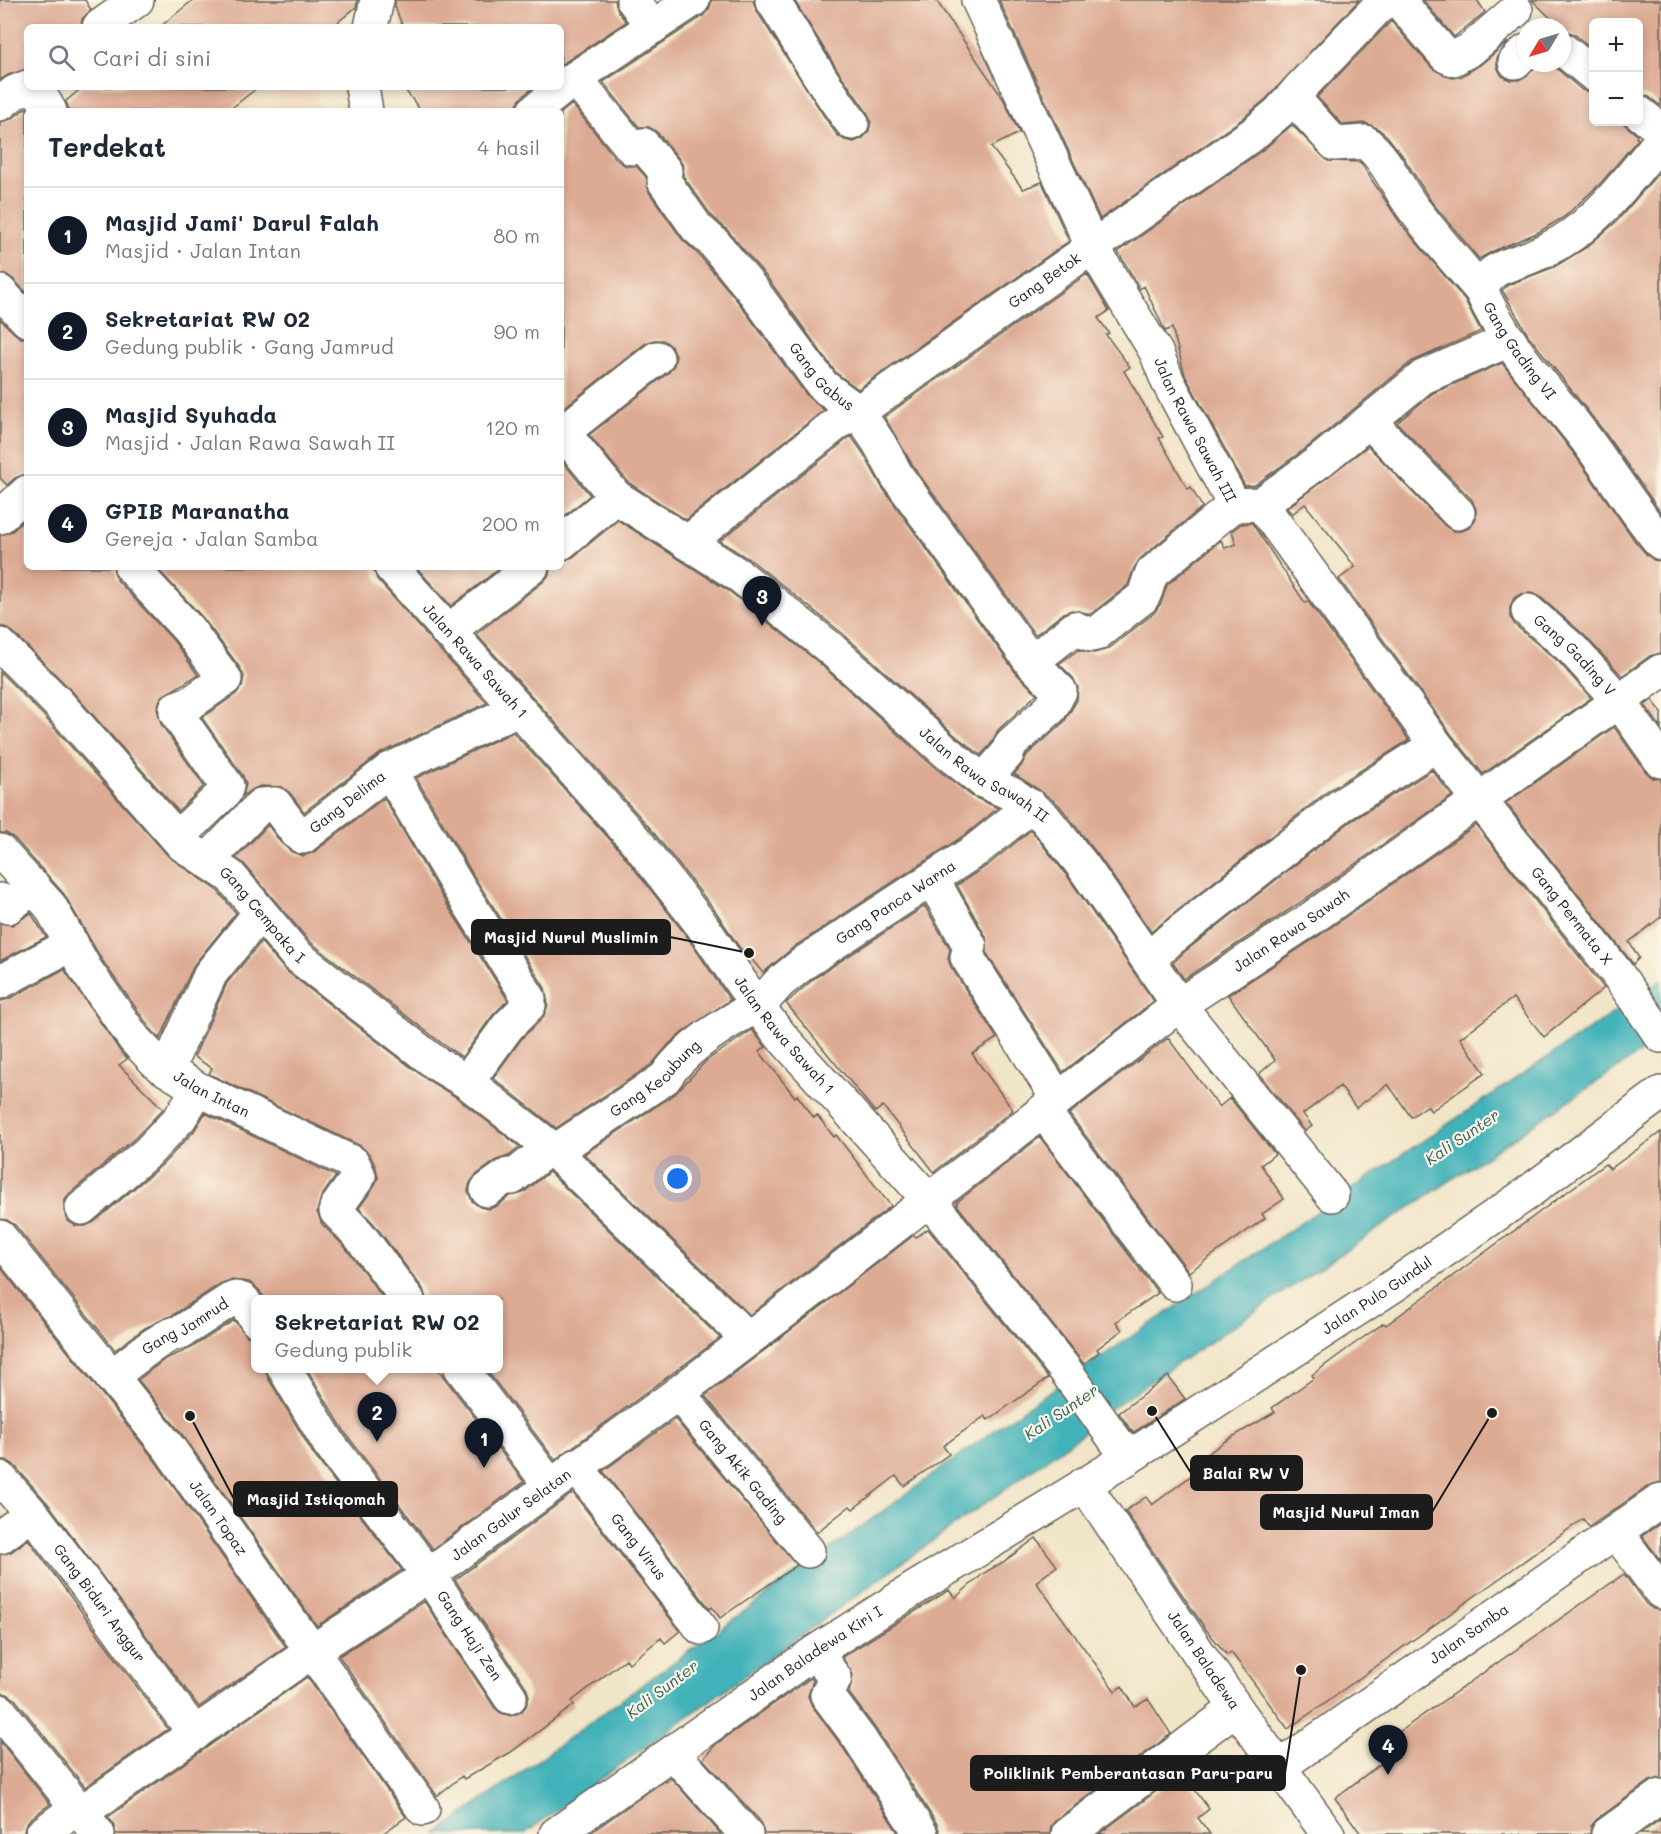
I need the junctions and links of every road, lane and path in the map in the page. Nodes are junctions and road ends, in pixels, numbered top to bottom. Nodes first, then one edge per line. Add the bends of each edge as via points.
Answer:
1 (137, 0) edge
2 (377, 0) edge
3 (633, 0) edge
4 (693, 0) edge
5 (772, 0) edge
6 (978, 0) edge
7 (1384, 0) edge
8 (1398, 0) edge
9 (1519, 12) edge
10 (103, 24) edge
11 (372, 24) edge
12 (653, 27) junction
13 (1571, 57) edge
14 (1589, 72) edge
15 (575, 78) junction
16 (564, 87) edge
17 (24, 88) edge
18 (38, 90) edge
19 (362, 90) edge
20 (560, 90) edge
21 (1293, 98) junction
22 (0, 104) edge
23 (48, 108) edge
24 (366, 108) edge
25 (538, 108) edge
26 (1643, 116) edge
27 (852, 123) dead end
28 (1661, 130) edge
29 (1661, 140) edge
30 (1093, 248) junction
31 (1481, 290) junction
32 (0, 292) edge
33 (24, 317) edge
34 (1509, 340) junction
35 (657, 358) dead end
36 (858, 412) junction
37 (1369, 421) junction
38 (564, 429) edge
39 (564, 433) edge
40 (616, 496) junction
41 (1248, 504) junction
42 (1458, 513) dead end
43 (564, 540) edge
44 (687, 543) junction
45 (1661, 543) edge
46 (134, 570) edge
47 (394, 570) edge
48 (528, 570) edge
49 (1528, 611) dead end
50 (447, 632) junction
51 (0, 645) edge
52 (1031, 662) junction
53 (1661, 671) edge
54 (1619, 701) junction
55 (518, 710) junction
56 (1436, 745) junction
57 (1661, 761) edge
58 (389, 771) junction
59 (983, 780) junction
60 (1479, 800) junction
61 (1031, 806) junction
62 (177, 838) junction
63 (0, 851) edge
64 (207, 861) junction
65 (932, 879) junction
66 (34, 888) junction
67 (0, 900) edge
68 (260, 913) junction
69 (72, 944) junction
70 (1149, 959) junction
71 (0, 982) edge
72 (760, 1004) junction
73 (1179, 1005) junction
74 (1661, 1036) edge
75 (167, 1070) junction
76 (467, 1082) junction
77 (198, 1089) junction
78 (1661, 1093) edge
79 (1051, 1105) junction
80 (552, 1149) junction
81 (487, 1190) dead end
82 (1332, 1195) dead end
83 (929, 1200) junction
84 (82, 1208) dead end
85 (0, 1238) edge
86 (1175, 1284) dead end
87 (405, 1295) edge
88 (251, 1313) edge
89 (748, 1339) junction
90 (287, 1373) edge
91 (465, 1373) edge
92 (111, 1377) junction
93 (678, 1393) junction
94 (1122, 1449) junction
95 (576, 1466) junction
96 (0, 1478) edge
97 (1084, 1484) junction
98 (550, 1485) junction
99 (1661, 1500) edge
100 (31, 1514) junction
101 (1616, 1532) junction
102 (0, 1537) edge
103 (808, 1551) dead end
104 (429, 1575) junction
105 (1661, 1592) edge
106 (701, 1628) dead end
107 (310, 1652) junction
108 (815, 1652) junction
109 (510, 1697) dead end
110 (1236, 1708) junction
111 (0, 1711) edge
112 (195, 1734) junction
113 (673, 1753) junction
114 (1279, 1767) junction
115 (1661, 1796) edge
116 (423, 1809) dead end
117 (86, 1818) edge
118 (42, 1834) edge
119 (556, 1834) edge
120 (746, 1834) edge
121 (921, 1834) edge
122 (1068, 1834) edge
123 (1328, 1834) edge
124 (1608, 1834) edge

1 - 10 street
2 - 11 street
3 - 12 street
4 - 12 street
5 - 27 street
6 - 30 street, Jalan Rawa Sawah III
7 - 21 street, Gang Betok
8 - 9 street via 1446,57 1453,59
12 - 15 street
13 - 14 street
15 - 16 street
15 - 36 street, Gang Gabus via 632,148 643,145 665,171 664,181 697,228 754,292 823,386
17 - 22 street
18 - 23 street
19 - 24 street
20 - 25 street
21 - 30 street, Gang Betok via 1253,134
21 - 31 street via 1335,144 1365,142 1375,149 1415,212
26 - 28 street
29 - 31 street, Gang Gading VI via 1594,217 1562,241 1499,267
30 - 36 street, Gang Betok
30 - 41 street, Jalan Rawa Sawah III via 1156,352 1168,382
31 - 34 street, Gang Gading VI
32 - 33 street
34 - 37 street via 1423,377
34 - 45 street, Gang Gading VI
35 - 38 street
36 - 44 street, Gang Betok via 841,420
36 - 52 street, Gang Gabus via 897,476
37 - 41 street via 1320,461
37 - 42 street
39 - 40 street, Jalan Rawa Sawah II
40 - 43 street
40 - 44 street, Jalan Rawa Sawah II
41 - 52 street via 1152,573 1142,598 1096,634 1075,628
41 - 56 street, Jalan Rawa Sawah III
44 - 59 street, Jalan Rawa Sawah II via 740,576 830,648
46 - 62 street via 188,629 225,680 176,708 227,786
47 - 50 street, Jalan Rawa Sawah 1
48 - 50 street
49 - 54 street, Gang Gading V via 1572,649
50 - 55 street, Jalan Rawa Sawah 1
51 - 62 street, Gang Cempaka I via 57,702
52 - 59 street, Gang Gabus via 1060,691 1051,708 1011,744
53 - 54 street, Jalan Rawa Sawah
54 - 57 street, Gang Gading V
54 - 60 street, Jalan Rawa Sawah
55 - 58 street, Gang Delima
55 - 72 street, Jalan Rawa Sawah 1 via 636,841
56 - 60 street, Jalan Rawa Sawah III
56 - 70 street via 1340,806
58 - 64 street, Gang Delima via 303,837 275,804 261,805
58 - 76 street via 529,998 529,1005 508,1026
59 - 61 street, Jalan Rawa Sawah II
60 - 73 street, Jalan Rawa Sawah via 1309,920
60 - 74 street, Gang Permata X
61 - 65 street, Gang Panca Warna
61 - 70 street, Jalan Rawa Sawah II via 1083,866
62 - 64 street, Gang Cempaka I
63 - 66 street, Jalan Intan
64 - 68 street, Gang Cempaka I via 230,876
65 - 72 street, Gang Panca Warna via 805,962
65 - 79 street via 970,946 967,957
66 - 67 street via 8,907
66 - 69 street, Jalan Intan via 50,906
68 - 75 street via 211,973
68 - 76 street, Gang Cempaka I via 296,955 437,1064
69 - 71 street
69 - 75 street, Jalan Intan via 135,1040
70 - 73 street, Jalan Rawa Sawah II
72 - 80 street, Gang Kecubung via 674,1063 665,1078
72 - 83 street, Jalan Rawa Sawah 1 via 781,1036
73 - 79 street, Jalan Rawa Sawah
73 - 82 street, Jalan Rawa Sawah II
75 - 77 street, Jalan Intan
76 - 80 street, Gang Cempaka I
77 - 84 street via 180,1118 148,1152
77 - 87 street, Jalan Intan via 353,1163 359,1176 336,1211
78 - 94 street, Jalan Pulo Gundul via 1522,1197 1411,1273
79 - 83 street, Jalan Rawa Sawah
79 - 86 street
80 - 81 street, Gang Kecubung via 512,1178 508,1175
80 - 89 street
83 - 89 street, Jalan Galur Selatan
83 - 94 street, Jalan Rawa Sawah 1 via 1063,1367
85 - 92 street, Jalan Topaz
88 - 92 street, Gang Jamrud via 243,1300 230,1300 159,1342
89 - 93 street, Jalan Galur Selatan
90 - 104 street via 330,1445
91 - 98 street
92 - 107 street, Jalan Topaz via 169,1448
93 - 95 street, Jalan Galur Selatan
93 - 103 street, Gang Akik Gading
94 - 97 street, Jalan Pulo Gundul
95 - 98 street, Jalan Galur Selatan
95 - 106 street, Gang Virus
96 - 100 street, Gang Biduri Anggur
97 - 108 street, Jalan Baladewa Kiri I
97 - 110 street, Jalan Baladewa
98 - 104 street, Jalan Galur Selatan
99 - 101 street, Jalan Samba
100 - 102 street
100 - 112 street, Gang Biduri Anggur
101 - 105 street
101 - 114 street, Jalan Samba
104 - 107 street, Jalan Galur Selatan
104 - 109 street, Gang Haji Zen
107 - 112 street, Jalan Galur Selatan
107 - 116 street, Jalan Topaz
108 - 113 street, Jalan Baladewa Kiri I
108 - 121 street via 835,1678 827,1695
110 - 114 street, Jalan Baladewa
110 - 122 street
111 - 117 street
112 - 117 street, Jalan Galur Selatan
113 - 119 street, Jalan Baladewa Kiri I
113 - 120 street
114 - 123 street, Jalan Baladewa
115 - 124 street
117 - 118 street, Jalan Galur Selatan

